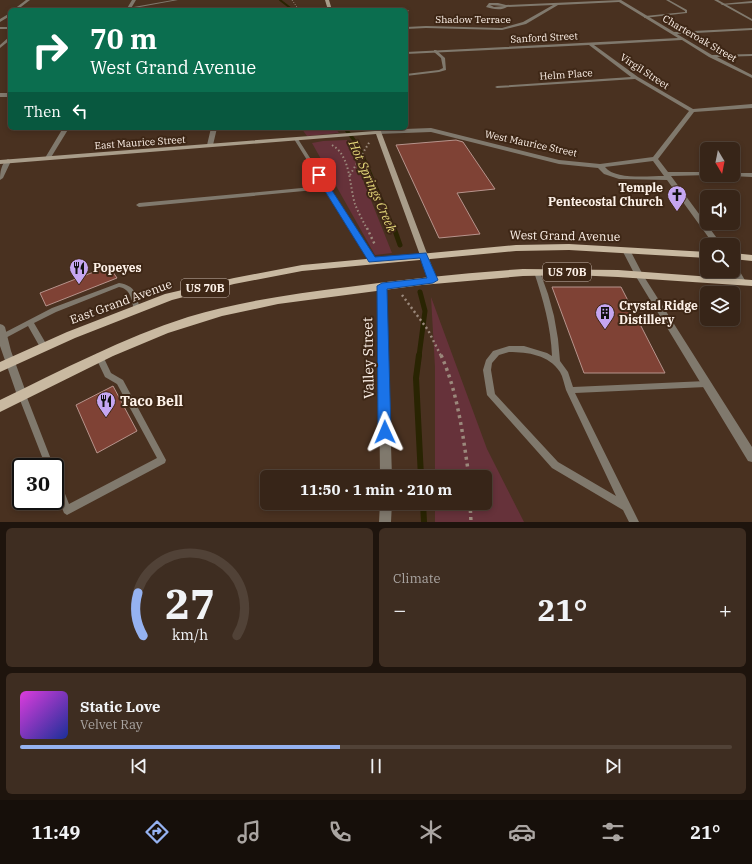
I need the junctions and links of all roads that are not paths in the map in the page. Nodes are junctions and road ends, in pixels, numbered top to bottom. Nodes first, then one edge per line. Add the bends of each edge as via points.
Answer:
1 (28, 0) edge
2 (177, 0) edge
3 (667, 0) edge
4 (716, 0) edge
5 (620, 1) edge
6 (752, 2) edge
7 (557, 4) junction
8 (722, 4) junction
9 (506, 6) dead end
10 (18, 8) edge
11 (133, 8) edge
12 (8, 16) edge
13 (645, 17) junction
14 (752, 20) edge
15 (0, 22) edge
16 (408, 28) edge
17 (752, 29) edge
18 (674, 33) junction
19 (684, 39) junction
20 (8, 40) edge
21 (590, 44) junction
22 (0, 48) edge
23 (435, 52) junction
24 (408, 53) edge
25 (752, 55) edge
26 (711, 56) junction
27 (408, 75) edge
28 (752, 77) edge
29 (636, 78) junction
30 (497, 87) dead end
31 (752, 106) edge
32 (692, 111) junction
33 (65, 130) edge
34 (214, 130) edge
35 (377, 130) edge
36 (296, 139) junction
37 (210, 145) junction
38 (48, 158) junction
39 (655, 159) junction
40 (8, 161) junction
41 (0, 162) edge
42 (600, 166) junction
43 (700, 174) edge
44 (740, 175) edge
45 (752, 175) edge
46 (669, 176) junction
47 (0, 178) edge
48 (326, 187) junction
49 (139, 205) dead end
50 (713, 238) edge
51 (626, 250) junction
52 (423, 255) junction
53 (700, 255) edge
54 (740, 257) edge
55 (752, 258) edge
56 (377, 260) junction
57 (537, 272) junction
58 (639, 275) junction
59 (433, 280) junction
60 (747, 282) edge
61 (382, 286) junction
62 (138, 309) junction
63 (30, 323) junction
64 (1, 334) edge
65 (44, 347) junction
66 (99, 356) junction
67 (556, 362) junction
68 (5, 365) edge
69 (706, 384) junction
70 (570, 390) junction
71 (22, 395) junction
72 (0, 406) edge
73 (752, 457) edge
74 (46, 458) edge
75 (386, 470) edge
76 (64, 502) edge
77 (626, 508) junction
78 (386, 510) edge
79 (385, 522) edge
80 (634, 522) edge

1 - 10 street
2 - 11 lane
3 - 13 lane via 686,13
4 - 8 street
5 - 7 street
5 - 13 street, Charteroak Street
6 - 8 lane
7 - 9 street
7 - 16 street, Shadow Terrace via 514,28
8 - 14 street
12 - 15 street
13 - 18 street, Charteroak Street
17 - 18 street
18 - 19 street, Charteroak Street
19 - 21 street, Sanford Street
19 - 26 street, Charteroak Street
20 - 22 street
21 - 23 street, Sanford Street
21 - 29 street, Virgil Street
23 - 24 street, Sanford Street
23 - 27 lane via 443,58 445,69
25 - 26 street
26 - 28 street, Charteroak Street
29 - 30 street, Helm Place
29 - 32 street, Virgil Street
31 - 32 street
32 - 39 street
33 - 38 street
34 - 37 street
35 - 36 street, East Maurice Street via 363,134
35 - 42 street, West Maurice Street via 431,130 559,162
35 - 52 street
36 - 37 street, East Maurice Street
36 - 48 lane
37 - 38 street, East Maurice Street
38 - 40 street, East Maurice Street
39 - 42 street, West Maurice Street
39 - 46 street
40 - 41 street, East Maurice Street
40 - 47 street
42 - 46 street via 606,173 620,177
43 - 46 street
44 - 45 street
46 - 50 street
48 - 49 lane
48 - 56 lane
51 - 52 main road, West Grand Avenue / US 70B via 516,248
51 - 53 main road, West Grand Avenue / US 70B
51 - 58 street
52 - 56 main road, East Grand Avenue / US 70B
52 - 59 street
54 - 55 main road
56 - 62 main road, East Grand Avenue / US 70B via 302,268 234,281 169,297
57 - 58 main road, US 70B
57 - 59 main road, US 70B
57 - 67 lane via 555,336
58 - 60 main road, US 70B
58 - 69 street
59 - 61 main road, US 70B
61 - 66 main road, US 70B via 294,297 221,312 159,332
61 - 75 street, Valley Street
62 - 63 lane via 131,289 126,285 119,285 54,310
62 - 65 main road, East Grand Avenue / US 70B
63 - 64 lane
63 - 65 lane
64 - 68 street
65 - 68 main road, East Grand Avenue / US 70B
66 - 71 main road, US 70B
66 - 76 lane via 108,375 120,382 162,460 67,510
67 - 70 lane via 564,372
67 - 77 lane via 524,349 509,349 496,353 487,370 491,395 555,465
68 - 71 street
69 - 70 lane
69 - 73 street
70 - 77 lane
71 - 72 main road, US 70B
71 - 74 lane
77 - 80 lane
78 - 79 street

